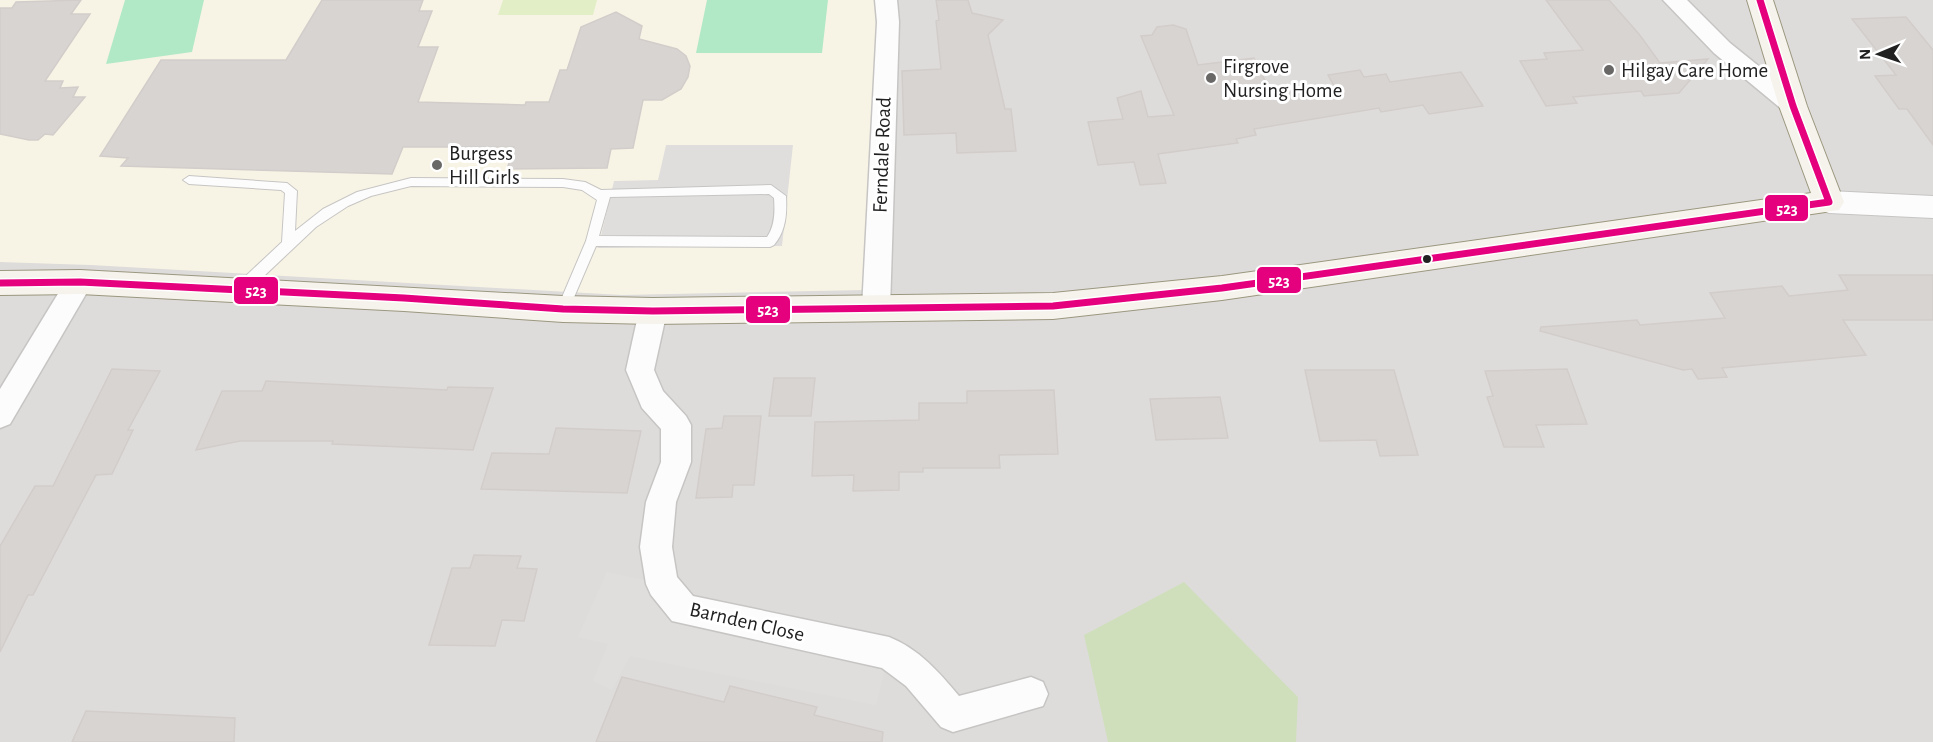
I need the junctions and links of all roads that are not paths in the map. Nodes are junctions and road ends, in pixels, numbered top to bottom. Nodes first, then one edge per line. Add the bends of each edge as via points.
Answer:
1 (886, 0) edge
2 (1674, 0) edge
3 (1760, 0) edge
4 (1793, 106) junction
5 (189, 180) dead end
6 (602, 197) junction
7 (1829, 202) junction
8 (1933, 207) edge
9 (592, 241) junction
10 (288, 245) junction
11 (80, 282) junction
12 (0, 283) edge
13 (240, 290) junction
14 (563, 309) junction
15 (876, 309) junction
16 (653, 311) junction
17 (0, 415) edge
18 (1031, 694) dead end

1 - 15 street, Ferndale Road
2 - 4 street via 1722,48
3 - 4 main road
4 - 7 main road
5 - 10 lane via 267,183 291,191
6 - 9 lane
6 - 9 lane via 609,192 771,189 780,196 781,207 776,234 772,241 764,243
6 - 10 lane via 585,186 563,183 411,182 361,195 335,208
7 - 8 street
7 - 15 main road via 1199,290 1053,306
9 - 14 lane
10 - 13 lane
11 - 12 main road
11 - 13 main road
11 - 17 street
13 - 14 main road
14 - 16 main road
15 - 16 main road
16 - 18 street, Barnden Close via 640,370 652,399 676,425 676,462 661,501 656,547 662,584 684,610 888,653 918,674 953,715

